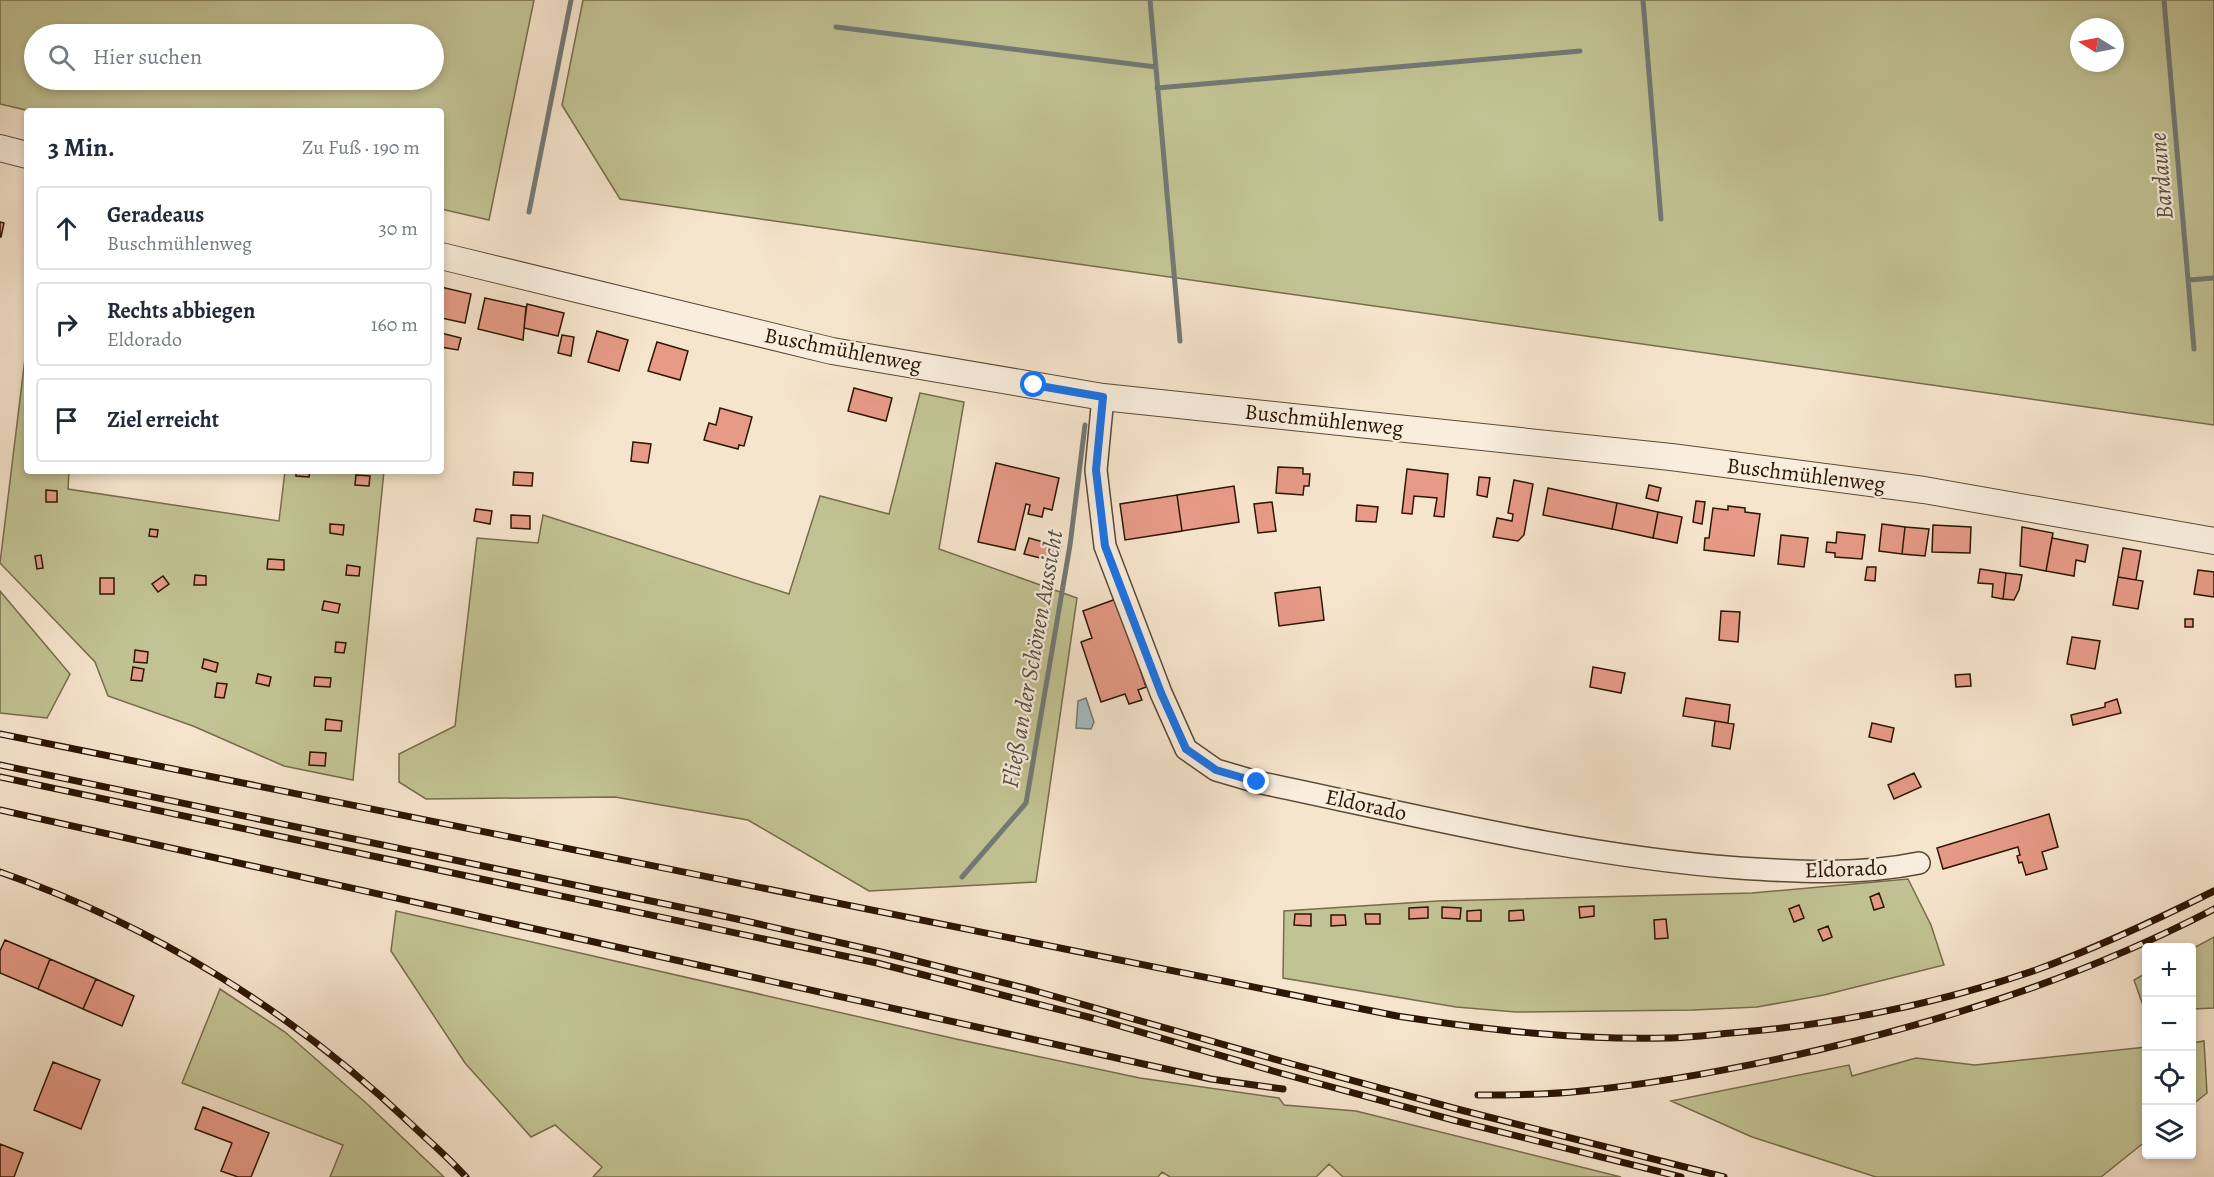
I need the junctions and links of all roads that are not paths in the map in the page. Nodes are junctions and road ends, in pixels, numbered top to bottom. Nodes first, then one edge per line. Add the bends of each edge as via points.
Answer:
1 (0, 148) edge
2 (24, 153) edge
3 (444, 257) edge
4 (1103, 397) junction
5 (2214, 541) edge
6 (1920, 862) dead end

1 - 2 street
3 - 4 street, Buschmühlenweg via 832,351
4 - 5 street, Buschmühlenweg via 1671,457 1924,490
4 - 6 street, Eldorado via 1096,470 1105,546 1186,749 1216,770 1257,782 1597,852 1686,864 1782,871 1888,869

